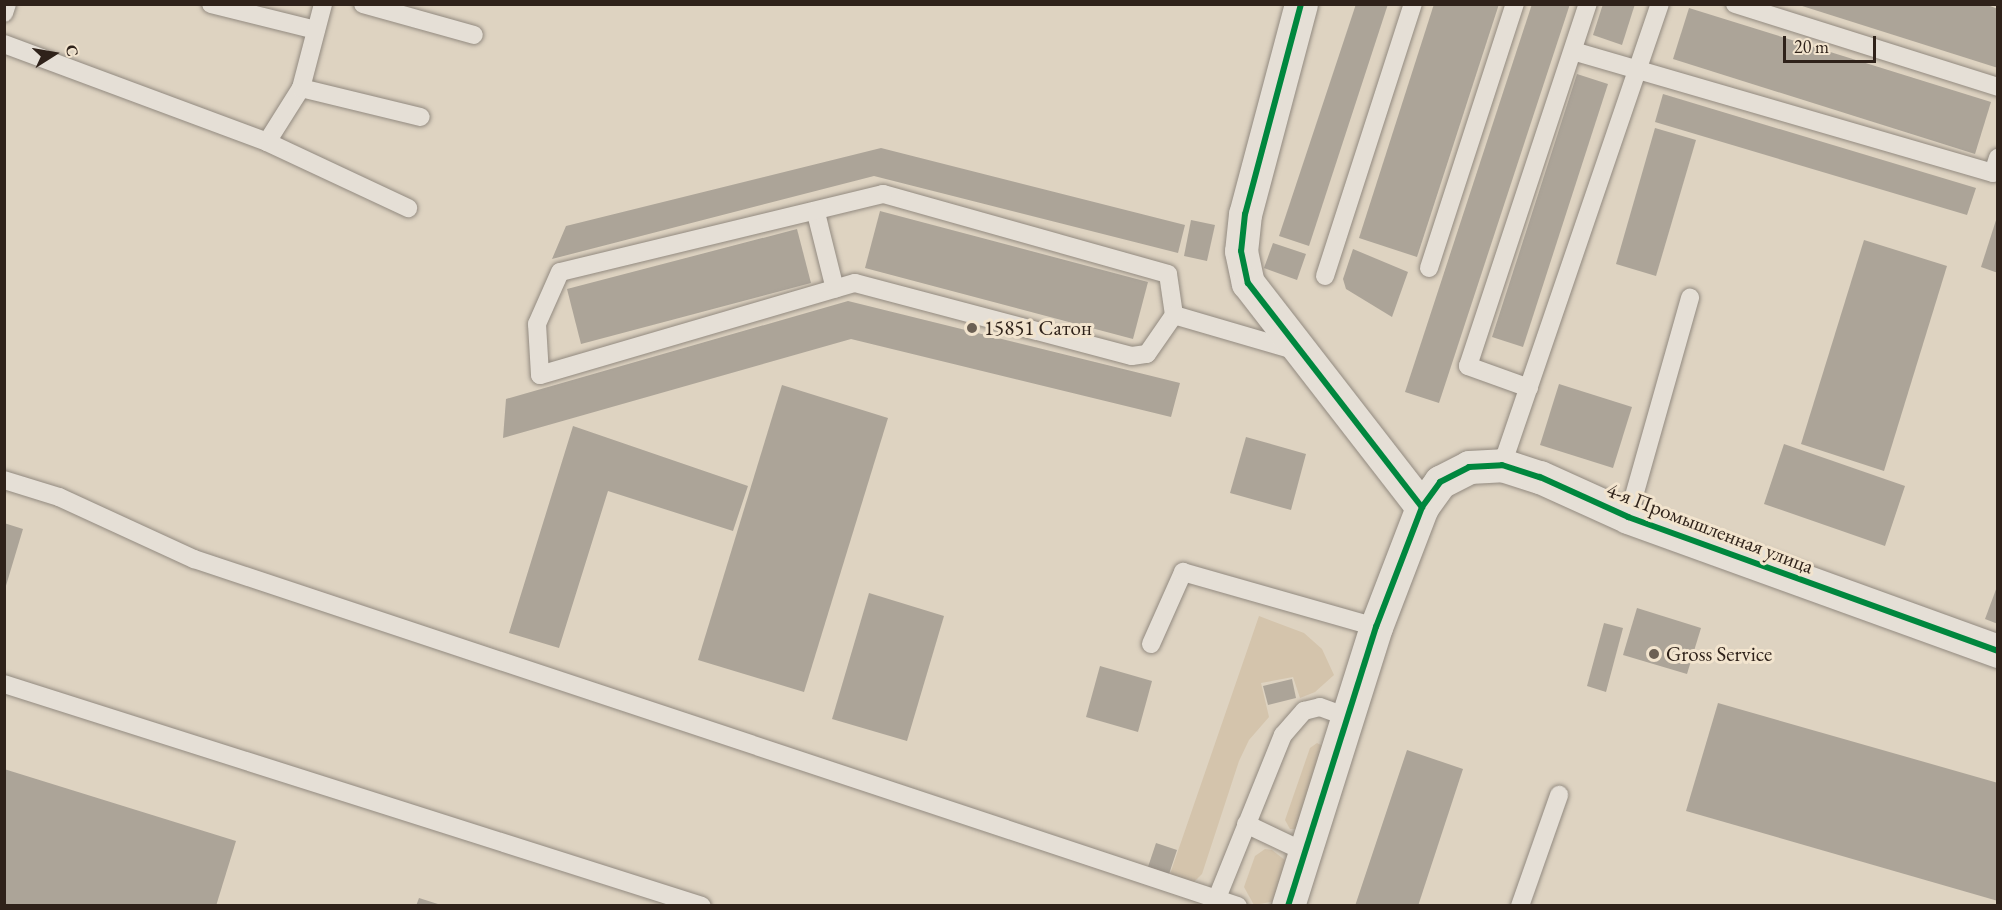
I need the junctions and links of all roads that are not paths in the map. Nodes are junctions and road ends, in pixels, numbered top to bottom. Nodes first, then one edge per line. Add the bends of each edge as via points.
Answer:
1 (7, 4) edge
2 (211, 4) edge
3 (322, 4) edge
4 (363, 4) edge
5 (1301, 4) edge
6 (1413, 4) edge
7 (1515, 4) edge
8 (1588, 4) edge
9 (1660, 4) edge
10 (1735, 4) edge
11 (4, 13) edge
12 (316, 30) junction
13 (474, 35) dead end
14 (4, 44) edge
15 (1573, 51) junction
16 (1638, 70) junction
17 (1998, 87) edge
18 (301, 88) junction
19 (421, 117) dead end
20 (267, 142) junction
21 (1998, 158) edge
22 (408, 208) dead end
23 (816, 213) junction
24 (1428, 268) dead end
25 (1325, 276) dead end
26 (835, 289) junction
27 (1690, 298) dead end
28 (1174, 315) junction
29 (1302, 353) junction
30 (1529, 388) junction
31 (1502, 465) junction
32 (4, 480) edge
33 (1422, 507) junction
34 (1628, 517) junction
35 (1376, 627) junction
36 (1151, 644) dead end
37 (1998, 651) edge
38 (4, 684) edge
39 (1347, 717) junction
40 (1559, 795) dead end
41 (1246, 824) junction
42 (1305, 852) junction
43 (1217, 898) junction
44 (702, 906) edge
45 (1238, 906) edge
46 (1288, 906) edge
47 (1520, 906) edge

1 - 11 lane
2 - 12 lane
3 - 12 lane
4 - 13 lane
5 - 29 street via 1245,214 1241,251 1248,283
6 - 25 lane
7 - 24 lane
8 - 15 lane
9 - 16 lane
10 - 17 lane
12 - 18 lane
14 - 20 lane
15 - 16 lane
15 - 30 lane via 1468,366
16 - 21 lane via 1993,173
16 - 30 lane
18 - 19 lane
18 - 20 lane
20 - 22 lane
23 - 26 lane
23 - 26 lane via 560,272 537,324 540,375
23 - 28 lane via 883,194 1168,274
26 - 28 lane via 855,283 1132,356 1147,354
27 - 34 lane
28 - 29 lane
29 - 33 street
30 - 31 lane
31 - 33 street, 4-я Промышленная улица via 1469,467 1440,482
31 - 34 street, 4-я Промышленная улица via 1540,477
32 - 43 lane via 59,497 194,559
33 - 35 street, 4-я Промышленная улица
34 - 37 street, 4-я Промышленная улица
35 - 36 lane via 1183,572
35 - 39 street, 4-я Промышленная улица
38 - 44 lane
39 - 41 lane via 1320,707 1304,711 1283,735
39 - 42 street, 4-я Промышленная улица
40 - 47 lane
41 - 42 lane
41 - 43 lane
42 - 46 street, 4-я Промышленная улица
43 - 45 lane

